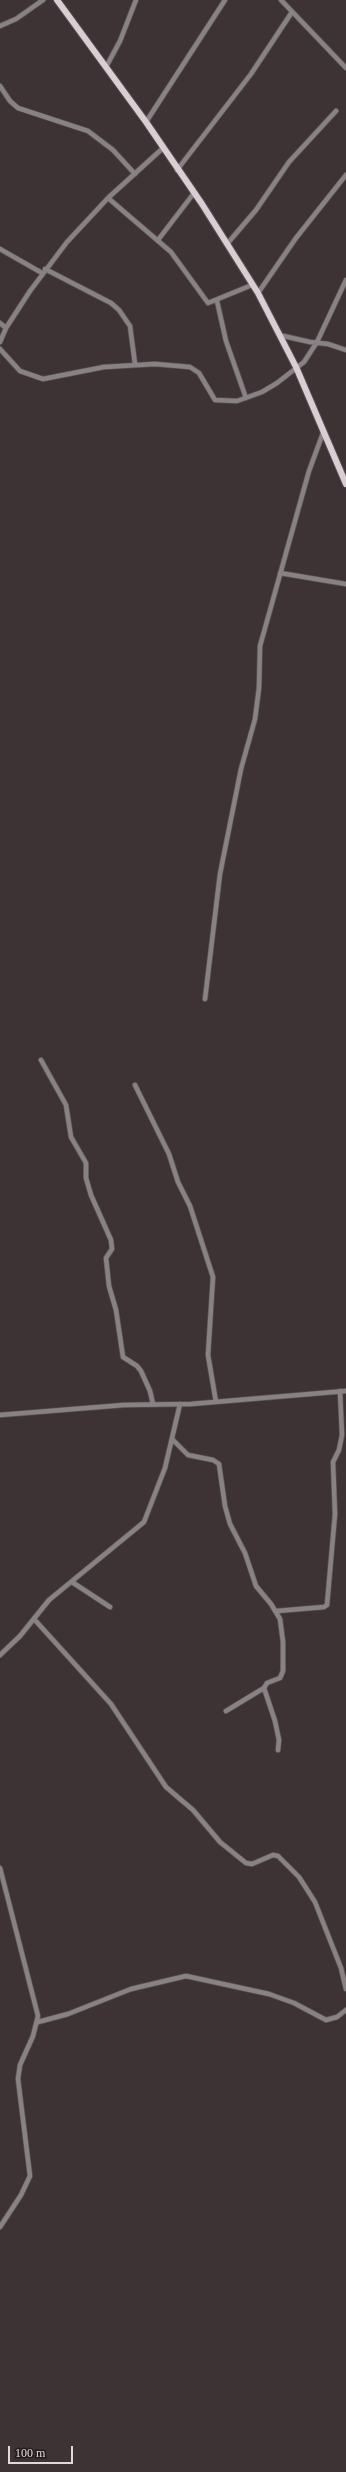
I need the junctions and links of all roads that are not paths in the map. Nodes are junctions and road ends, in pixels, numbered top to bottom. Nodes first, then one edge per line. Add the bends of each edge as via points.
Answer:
1 (43, 0) edge
2 (57, 0) edge
3 (136, 0) edge
4 (225, 0) edge
5 (281, 0) edge
6 (292, 12) junction
7 (0, 26) edge
8 (106, 67) junction
9 (346, 68) edge
10 (0, 86) edge
11 (336, 111) dead end
12 (146, 122) junction
13 (163, 148) junction
14 (177, 170) junction
15 (135, 174) junction
16 (346, 176) edge
17 (194, 193) junction
18 (108, 198) junction
19 (158, 240) junction
20 (227, 244) junction
21 (0, 249) edge
22 (44, 271) junction
23 (346, 280) edge
24 (252, 285) junction
25 (258, 293) junction
26 (217, 301) junction
27 (0, 323) edge
28 (6, 328) junction
29 (279, 335) junction
30 (0, 342) edge
31 (317, 342) junction
32 (0, 350) edge
33 (346, 350) edge
34 (135, 364) junction
35 (296, 367) junction
36 (246, 398) junction
37 (323, 433) junction
38 (346, 484) edge
39 (280, 573) junction
40 (346, 584) edge
41 (205, 999) dead end
42 (41, 1060) dead end
43 (135, 1085) dead end
44 (343, 1391) edge
45 (216, 1402) junction
46 (153, 1404) junction
47 (180, 1404) junction
48 (0, 1415) edge
49 (172, 1439) junction
50 (72, 1582) junction
51 (110, 1607) dead end
52 (277, 1611) junction
53 (34, 1618) junction
54 (0, 1655) edge
55 (264, 1688) junction
56 (226, 1711) dead end
57 (278, 1750) dead end
58 (0, 1868) edge
59 (346, 1989) edge
60 (346, 2010) edge
61 (38, 2022) junction
62 (0, 2227) edge

1 - 7 street via 16,19
2 - 8 main road
3 - 8 street via 120,42
4 - 12 street
5 - 6 street
6 - 9 street
6 - 14 street via 251,74
8 - 12 main road
10 - 15 street via 18,108 88,131 113,150
11 - 20 street via 289,162 256,210
12 - 13 main road
13 - 14 main road
13 - 15 street
14 - 17 main road
15 - 18 street
16 - 25 street via 296,238
17 - 19 street
17 - 20 main road
18 - 19 street
18 - 22 street
19 - 26 street via 171,252 205,301
20 - 24 main road
21 - 22 street
22 - 28 street
22 - 34 street via 111,303 119,310 130,326
23 - 31 street
24 - 25 main road
24 - 26 street
25 - 29 main road
26 - 36 street via 226,341
27 - 28 street
28 - 30 street
29 - 31 street
29 - 35 main road
31 - 33 street
31 - 35 street via 304,362
32 - 34 street via 20,371 43,379 104,367
34 - 36 street via 190,367 199,373 215,400 225,402
35 - 36 street via 277,383
35 - 37 main road
37 - 38 main road
37 - 39 street via 308,471
39 - 40 street
39 - 41 street via 260,646 255,719 241,769 220,874
42 - 46 street via 66,1105 72,1137 86,1163 86,1178 91,1195 111,1240 112,1250 106,1258 123,1357 141,1371
43 - 45 street via 169,1154 178,1182 199,1227 210,1266 213,1286 208,1355
44 - 45 street
44 - 52 street via 342,1435 333,1462 336,1514 327,1605 324,1608
45 - 47 street
46 - 47 street
46 - 48 street
47 - 49 street
49 - 50 street via 165,1468 144,1522
49 - 52 street via 188,1455 213,1460 219,1464 230,1524 256,1586
50 - 51 street
50 - 53 street via 49,1600
52 - 55 street via 283,1637 283,1671 280,1678 267,1683
53 - 54 street
53 - 59 street via 111,1704 166,1787 193,1810 217,1840 246,1863 252,1864 268,1856 278,1856 299,1877 315,1902 341,1968
55 - 56 street
55 - 57 street via 275,1721
58 - 61 street
60 - 61 street via 338,2017 326,2020 294,2003 269,1994 186,1976 131,1989 68,2014
61 - 62 street via 20,2065 18,2079 30,2176

